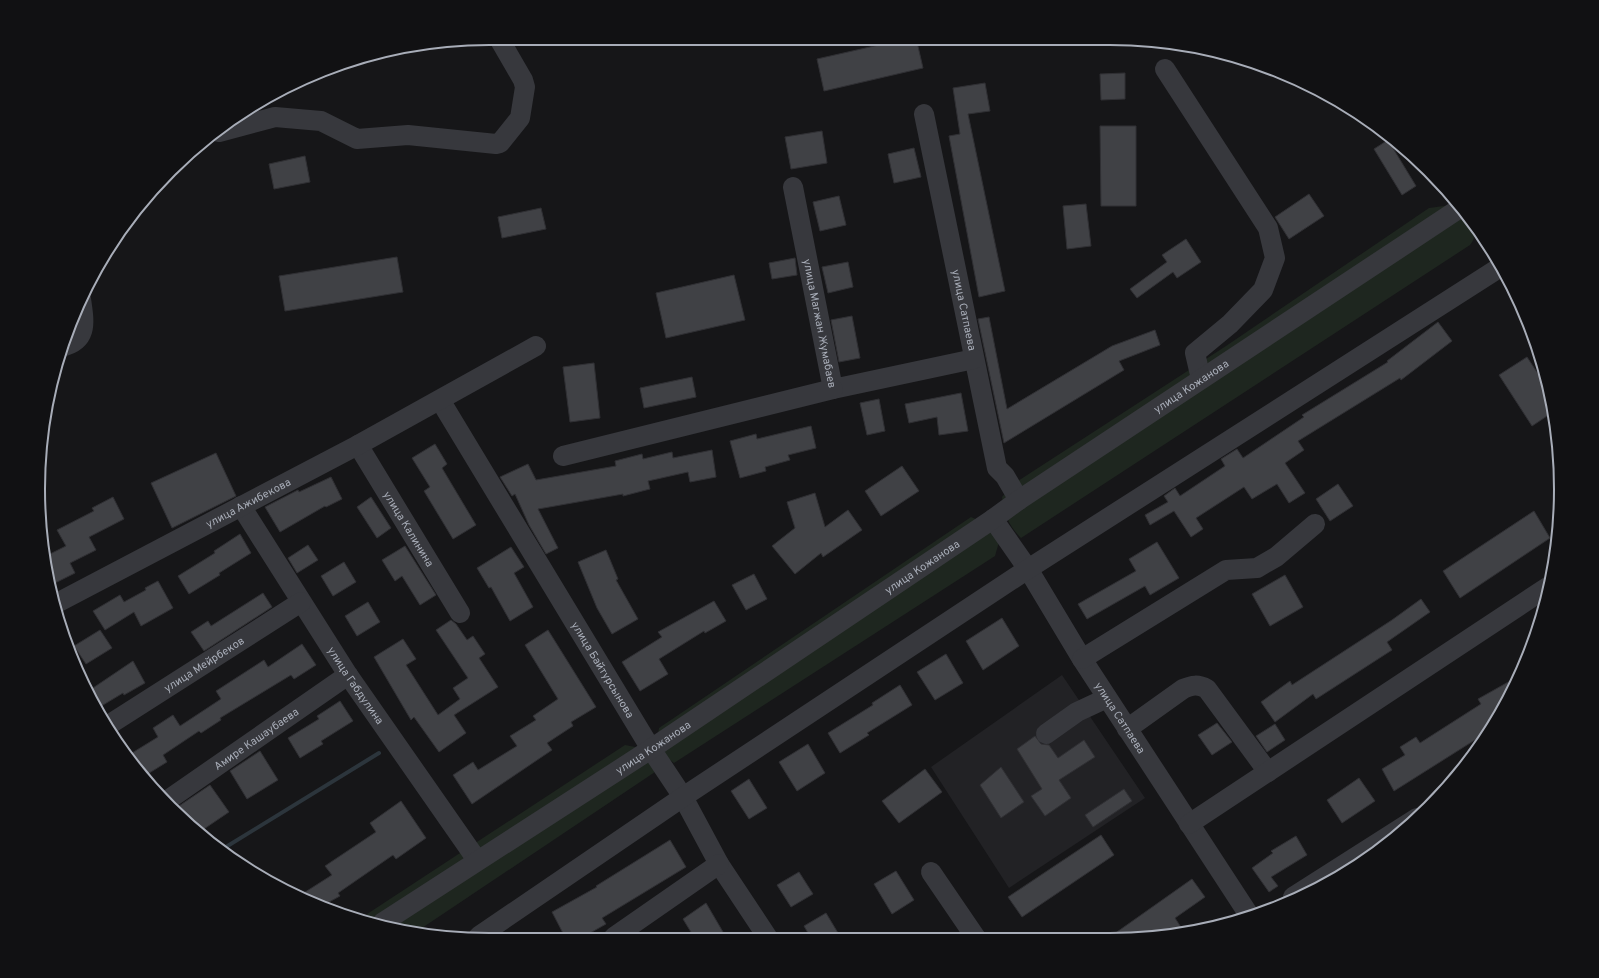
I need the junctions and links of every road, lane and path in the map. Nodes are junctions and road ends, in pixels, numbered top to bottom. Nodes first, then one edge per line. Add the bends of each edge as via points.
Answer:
1 (503, 45) edge
2 (1165, 68) dead end
3 (924, 114) dead end
4 (230, 129) edge
5 (793, 187) dead end
6 (1456, 211) edge
7 (1496, 270) edge
8 (82, 312) edge
9 (70, 343) edge
10 (536, 346) dead end
11 (974, 359) junction
12 (1201, 379) junction
13 (833, 389) junction
14 (440, 400) junction
15 (358, 445) junction
16 (563, 456) dead end
17 (1018, 500) junction
18 (241, 506) junction
19 (993, 519) junction
20 (1315, 524) dead end
21 (1028, 569) junction
22 (1542, 591) edge
23 (59, 602) edge
24 (301, 602) junction
25 (460, 613) dead end
26 (1082, 659) junction
27 (348, 675) junction
28 (1107, 698) junction
29 (112, 723) edge
30 (1127, 729) junction
31 (1046, 734) dead end
32 (651, 748) junction
33 (1268, 772) junction
34 (683, 797) junction
35 (170, 798) edge
36 (1189, 824) junction
37 (1374, 845) edge
38 (477, 860) junction
39 (720, 864) junction
40 (931, 872) dead end
41 (1319, 881) edge
42 (1246, 911) edge
43 (386, 921) edge
44 (488, 933) edge
45 (620, 933) edge
46 (765, 933) edge
47 (973, 933) edge

1 - 4 street via 525,87 520,118 500,143 472,143 408,135 357,139 321,121 275,117
2 - 12 street via 1268,228 1275,258 1263,290 1230,324 1195,353
3 - 11 street, улица Сатпаева
5 - 13 street, улица Магжан Жумабаев
6 - 12 street, улица Кожанова
7 - 21 street
8 - 9 street via 84,328 76,340
10 - 14 street, улица Ажибекова
11 - 13 street, улица Магжан Жумабаев
11 - 17 street, улица Сатпаева via 997,468 1005,476
12 - 17 street, улица Кожанова
13 - 16 street
14 - 15 street, улица Ажибекова
14 - 32 street, улица Байтурсынова
15 - 18 street, улица Ажибекова
15 - 25 street, улица Калинина
17 - 19 street, улица Кожанова
18 - 23 street, улица Ажибекова
18 - 24 street, улица Габдулина
19 - 21 street, улица Сатпаева
19 - 32 street, улица Кожанова
20 - 26 street via 1276,557 1257,568 1226,570
21 - 26 street, улица Сатпаева
21 - 34 street
22 - 33 street
24 - 27 street, улица Габдулина
24 - 29 street, улица Мейрбеков
26 - 28 street, улица Сатпаева
27 - 35 street, Амире Кашаубаева
27 - 38 street, улица Габдулина
28 - 30 street, улица Сатпаева
28 - 31 street via 1077,712
30 - 33 street via 1183,689 1193,685 1202,686 1207,688
30 - 36 street, улица Сатпаева
32 - 34 street, улица Байтурсынова
32 - 38 street, улица Кожанова
33 - 36 street
34 - 39 street, улица Байтурсынова
34 - 44 street
36 - 42 street, улица Сатпаева
37 - 41 street
38 - 43 street, улица Кожанова
39 - 45 street
39 - 46 street, улица Байтурсынова
40 - 47 street

